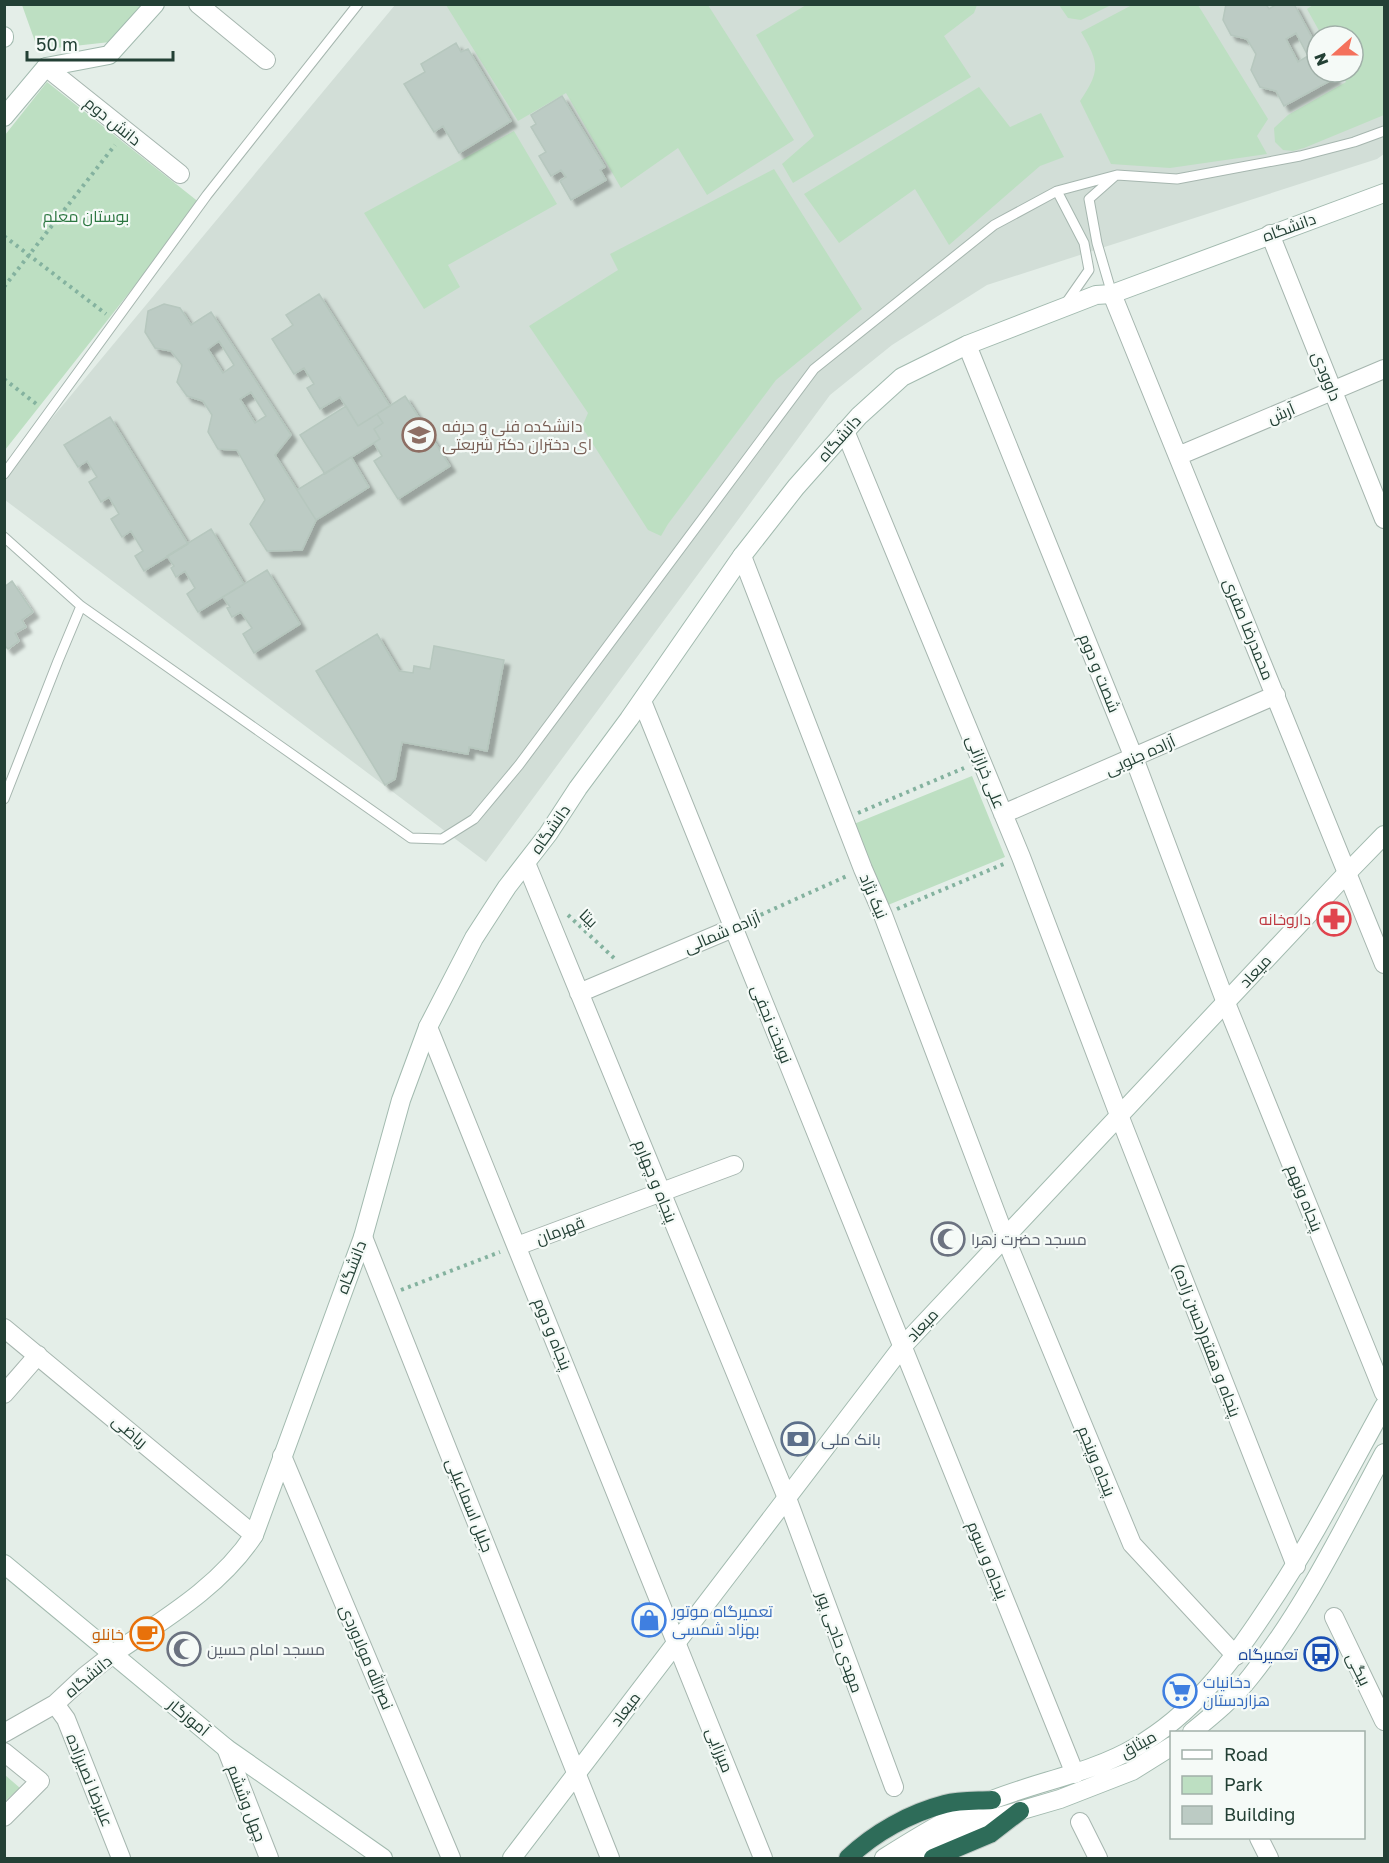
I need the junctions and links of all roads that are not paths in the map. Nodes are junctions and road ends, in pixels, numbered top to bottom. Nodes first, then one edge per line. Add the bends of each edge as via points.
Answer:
1 (155, 4) edge
2 (198, 4) edge
3 (358, 4) edge
4 (266, 60) dead end
5 (46, 67) junction
6 (4, 117) edge
7 (1384, 131) edge
8 (180, 174) dead end
9 (1117, 175) junction
10 (1057, 191) junction
11 (1384, 193) edge
12 (1270, 234) junction
13 (1112, 294) junction
14 (1062, 309) junction
15 (967, 345) junction
16 (1384, 369) edge
17 (1333, 391) junction
18 (845, 431) junction
19 (1178, 456) junction
20 (4, 474) edge
21 (1384, 519) edge
22 (4, 537) edge
23 (742, 556) junction
24 (81, 606) junction
25 (1276, 695) junction
26 (642, 701) junction
27 (1134, 758) junction
28 (4, 798) edge
29 (1004, 814) junction
30 (1384, 836) edge
31 (526, 863) junction
32 (1348, 872) junction
33 (733, 928) junction
34 (1384, 964) edge
35 (579, 993) junction
36 (1226, 1003) junction
37 (428, 1027) junction
38 (1119, 1115) junction
39 (734, 1165) dead end
40 (661, 1192) junction
41 (363, 1237) junction
42 (1005, 1237) junction
43 (517, 1246) junction
44 (4, 1328) edge
45 (902, 1347) junction
46 (38, 1355) junction
47 (1384, 1393) edge
48 (4, 1394) edge
49 (1384, 1406) edge
50 (1384, 1453) edge
51 (282, 1456) junction
52 (787, 1498) junction
53 (254, 1535) junction
54 (4, 1564) edge
55 (1296, 1566) junction
56 (1334, 1617) dead end
57 (677, 1641) junction
58 (113, 1654) junction
59 (1236, 1656) junction
60 (55, 1704) junction
61 (1384, 1721) edge
62 (1193, 1731) edge
63 (4, 1732) edge
64 (1170, 1747) edge
65 (226, 1748) junction
66 (4, 1752) edge
67 (576, 1773) junction
68 (1075, 1774) junction
69 (894, 1787) dead end
70 (992, 1800) junction
71 (1020, 1811) junction
72 (4, 1817) edge
73 (1080, 1822) dead end
74 (1260, 1839) edge
75 (121, 1858) edge
76 (269, 1858) edge
77 (383, 1858) edge
78 (451, 1858) edge
79 (512, 1858) edge
80 (610, 1858) edge
81 (764, 1858) edge
82 (848, 1858) edge
83 (884, 1858) edge
84 (904, 1858) edge
85 (933, 1858) edge
86 (1098, 1858) edge
87 (1269, 1858) edge

1 - 5 street via 109,55
2 - 4 street
3 - 20 lane via 207,195
5 - 6 street
5 - 8 street, دانش دوم
7 - 9 lane via 1300,156 1177,179
9 - 10 lane
9 - 13 lane via 1089,199
10 - 14 lane via 1084,243 1089,270
10 - 24 lane via 994,225 814,369 519,765 474,819 442,839 411,838
11 - 12 street, دانشگاه
12 - 13 street, دانشگاه
12 - 17 street, داوودی
13 - 14 street, دانشگاه via 1096,295
13 - 19 street, محمدرضا صفری
14 - 15 street, دانشگاه
15 - 18 street, دانشگاه via 902,377
15 - 27 street, شصت و دوم
16 - 17 street, آرش
17 - 19 street, آرش
17 - 21 street, داوودی
18 - 23 street, دانشگاه
18 - 29 street, علی خرازانی
19 - 25 street, محمدرضا صفری
22 - 24 lane
23 - 26 street, دانشگاه
23 - 42 street, نیک نژاد
24 - 28 lane
25 - 27 street, آزاده جنوبی
25 - 32 street, محمدرضا صفری
26 - 31 street, دانشگاه
26 - 33 street, نوبخت نجفی
27 - 29 street, آزاده جنوبی
27 - 36 street, شصت و دوم
29 - 38 street, علی خرازانی
30 - 32 street, میعاد
31 - 35 street, پنجاه و چهارم
31 - 37 street, دانشگاه via 474,938
32 - 34 street, محمدرضا صفری
32 - 36 street, میعاد
33 - 35 street, آزاده شمالی
33 - 45 street, نوبخت نجفی
35 - 40 street, پنجاه و چهارم
36 - 38 street, میعاد
36 - 47 street, پنجاه ونهم
37 - 41 street, دانشگاه via 401,1100
37 - 43 street, پنجاه و دوم
38 - 42 street, میعاد
38 - 55 street, (حسن زاده)پنجاه و هفتم
39 - 40 street, قهرمان
40 - 43 street, قهرمان
40 - 52 street, پنجاه و چهارم
41 - 51 street, دانشگاه
41 - 67 street, جلیل اسماعیلی
42 - 45 street, میعاد
42 - 59 street, پنجاه وپنجم via 1132,1544
43 - 57 street, پنجاه و دوم
44 - 46 street, ریاضی
45 - 52 street, میعاد
45 - 68 street, پنجاه و سوم
46 - 48 street
46 - 53 street, ریاضی
49 - 55 street, میثاق
50 - 62 street via 1288,1624 1250,1678
51 - 53 street, دانشگاه
51 - 78 street, نصرالله مولاوردی
52 - 57 street, میعاد
52 - 69 street, مهدی حاجی پور
53 - 58 street, دانشگاه via 241,1555 216,1579
54 - 58 street, آموزگار
55 - 59 street, میثاق
56 - 61 street, بیگی
57 - 67 street, میعاد
57 - 81 street, میرزایی
58 - 60 street, دانشگاه
58 - 65 street, آموزگار
59 - 68 street, میثاق via 1168,1726 1135,1748
60 - 63 street, دانشگاه
60 - 75 street, علیرضا نصیرزاده via 66,1719
64 - 71 street, میثاق via 1132,1771
65 - 76 street, چهل وششم
65 - 77 street, آموزگار
66 - 72 street via 40,1781
67 - 79 street, میعاد
67 - 80 street, جلیل اسماعیلی
68 - 70 street, میثاق
70 - 82 highway via 947,1804 906,1818
70 - 83 street, میثاق via 944,1821
71 - 84 street, میثاق via 985,1821
71 - 85 highway via 990,1834
73 - 86 street
74 - 87 street

